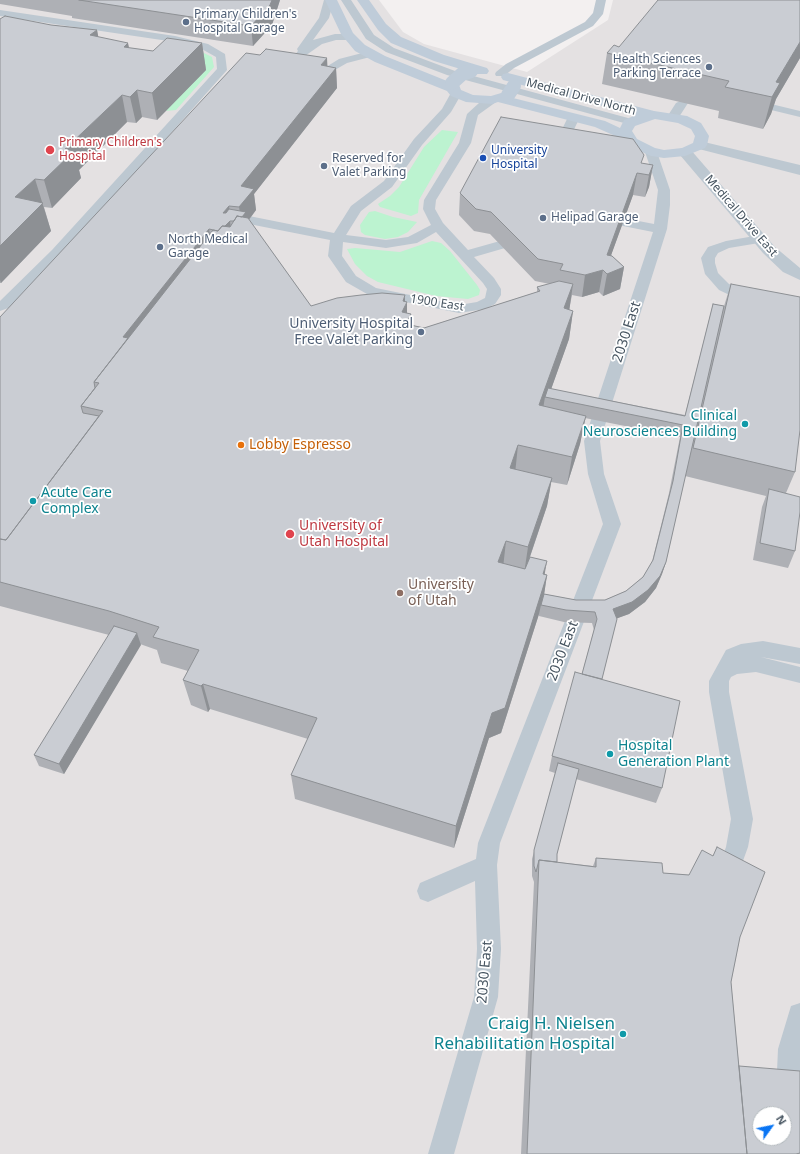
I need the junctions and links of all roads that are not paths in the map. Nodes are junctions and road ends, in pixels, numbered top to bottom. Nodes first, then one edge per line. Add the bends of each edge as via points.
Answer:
1 (330, 0) edge
2 (346, 0) edge
3 (364, 0) edge
4 (601, 0) edge
5 (24, 8) dead end
6 (1, 14) edge
7 (14, 16) junction
8 (64, 19) junction
9 (48, 29) edge
10 (127, 32) junction
11 (349, 37) junction
12 (175, 39) junction
13 (118, 43) edge
14 (163, 50) edge
15 (370, 54) junction
16 (298, 56) junction
17 (477, 71) junction
18 (284, 72) edge
19 (315, 77) edge
20 (453, 88) junction
21 (504, 88) junction
22 (682, 103) edge
23 (771, 107) edge
24 (800, 114) edge
25 (655, 115) junction
26 (574, 117) junction
27 (673, 117) junction
28 (624, 120) dead end
29 (626, 136) junction
30 (700, 145) junction
31 (559, 148) edge
32 (651, 152) junction
33 (685, 152) junction
34 (800, 170) edge
35 (249, 220) edge
36 (623, 222) edge
37 (438, 226) junction
38 (660, 229) junction
39 (338, 237) junction
40 (760, 240) junction
41 (500, 245) edge
42 (466, 255) junction
43 (800, 275) edge
44 (0, 307) edge
45 (800, 310) edge
46 (800, 656) edge
47 (724, 670) junction
48 (800, 675) edge
49 (486, 866) junction
50 (729, 869) edge
51 (428, 891) dead end
52 (800, 1015) edge
53 (789, 1106) edge
54 (441, 1154) edge

1 - 11 street
1 - 16 lane via 324,18
2 - 28 lane via 370,37 390,50 451,73
3 - 17 street via 382,27 396,40
4 - 21 lane, 1900 East via 598,14 589,24 510,66
5 - 7 lane
6 - 7 lane
7 - 8 lane
8 - 9 lane
8 - 10 lane
10 - 12 lane
10 - 13 lane via 125,40
11 - 15 street
11 - 16 lane via 323,40
12 - 14 lane
12 - 44 lane via 225,51 222,70 57,254
15 - 19 lane via 342,61
15 - 20 street
16 - 18 lane
17 - 20 street, bridge via 462,74
17 - 21 street
20 - 21 street via 471,99
20 - 39 lane, 1900 East via 447,110 418,142 388,184 356,209
21 - 25 street, Medical Drive North
21 - 26 street, Medical Drive North
21 - 37 lane, 1900 East via 473,114 465,143 430,200 429,209
22 - 27 lane
23 - 24 lane
25 - 27 street
25 - 29 street via 629,123 625,131
26 - 29 street, Medical Drive North via 600,124
26 - 31 lane
27 - 30 street via 690,123 700,131
29 - 32 street, Medical Drive North via 631,142
30 - 33 street
30 - 34 street
32 - 33 street
32 - 38 lane, 2030 East via 664,190
33 - 40 street, Medical Drive East
35 - 39 lane
36 - 38 lane
37 - 39 lane via 423,235 400,243 370,243
37 - 42 lane, 1900 East
38 - 49 lane, 2030 East via 592,441 596,474 612,524 489,843
39 - 42 lane, 1900 East via 335,256 351,279 361,286 372,291 459,309 480,306 490,301 494,295 494,288
40 - 43 street, Medical Drive East via 778,259
40 - 45 lane via 726,245 714,250 708,263 712,274 724,287 743,296
41 - 42 lane
46 - 47 lane via 752,649 733,656
47 - 48 lane via 756,664
47 - 50 lane via 719,680 719,692 742,819 737,847
49 - 51 lane
49 - 54 lane, 2030 East via 489,949 486,997
52 - 53 lane via 790,1049

